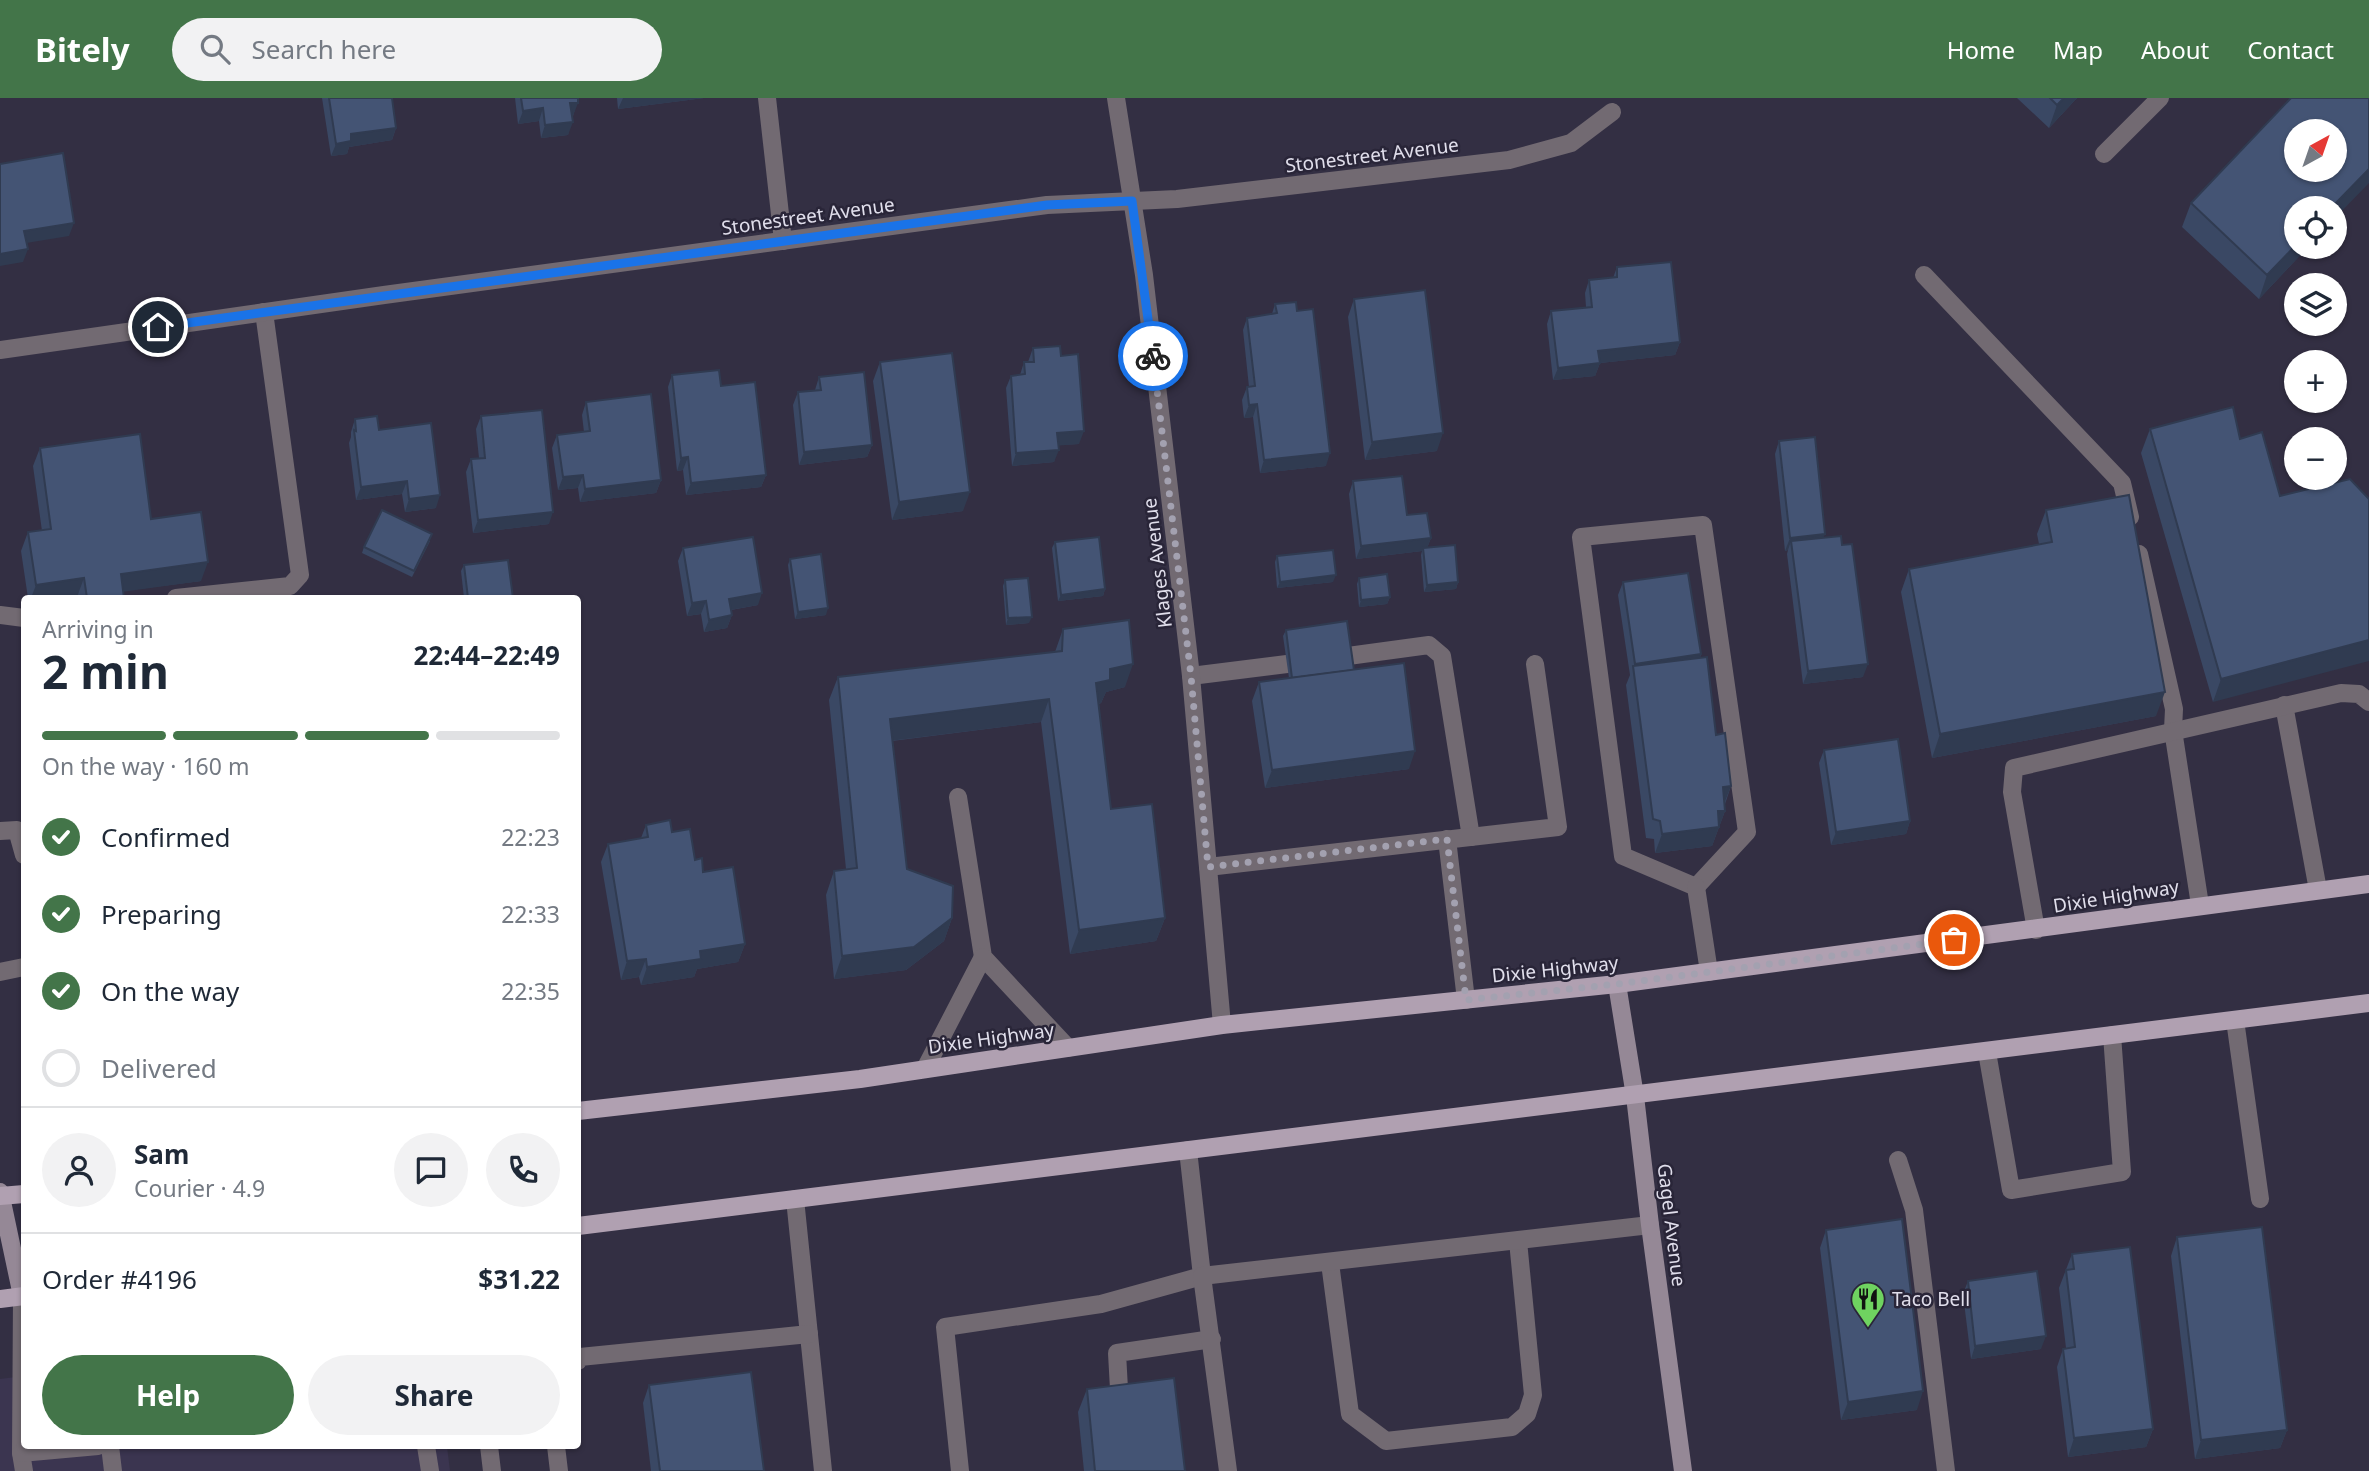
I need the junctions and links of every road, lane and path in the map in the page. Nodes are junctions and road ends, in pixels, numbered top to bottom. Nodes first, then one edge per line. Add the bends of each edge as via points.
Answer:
1 (768, 98) edge
2 (1116, 98) edge
3 (2160, 98) edge
4 (1612, 113) dead end
5 (2104, 154) dead end
6 (1132, 201) junction
7 (783, 241) junction
8 (1924, 275) dead end
9 (264, 312) junction
10 (0, 350) edge
11 (204, 595) edge
12 (0, 615) edge
13 (21, 618) edge
14 (1348, 656) edge
15 (1287, 664) edge
16 (1535, 664) dead end
17 (1191, 676) junction
18 (2369, 702) edge
19 (2284, 705) junction
20 (2173, 730) junction
21 (958, 796) dead end
22 (14, 830) edge
23 (1471, 837) junction
24 (1447, 839) junction
25 (21, 848) edge
26 (1208, 867) junction
27 (2369, 884) edge
28 (1696, 887) junction
29 (2318, 890) junction
30 (2200, 905) junction
31 (2036, 930) junction
32 (983, 957) junction
33 (21, 968) edge
34 (0, 972) edge
35 (1709, 972) junction
36 (1617, 984) junction
37 (1466, 1000) junction
38 (2369, 1003) edge
39 (2235, 1020) junction
40 (1222, 1025) junction
41 (2112, 1035) junction
42 (1068, 1048) junction
43 (1987, 1052) junction
44 (925, 1069) junction
45 (1635, 1096) junction
46 (581, 1111) edge
47 (1188, 1150) junction
48 (1898, 1160) dead end
49 (1, 1194) edge
50 (21, 1194) edge
51 (795, 1199) junction
52 (2260, 1199) dead end
53 (1650, 1225) junction
54 (581, 1226) edge
55 (1518, 1241) junction
56 (1330, 1263) junction
57 (1202, 1276) junction
58 (21, 1287) edge
59 (21, 1296) edge
60 (0, 1299) edge
61 (809, 1334) junction
62 (1212, 1339) junction
63 (581, 1357) edge
64 (1120, 1407) edge
65 (84, 1449) edge
66 (110, 1449) edge
67 (426, 1449) edge
68 (489, 1449) edge
69 (556, 1449) edge
70 (22, 1462) edge
71 (113, 1471) edge
72 (430, 1471) edge
73 (492, 1471) edge
74 (559, 1471) edge
75 (823, 1471) edge
76 (960, 1471) edge
77 (1228, 1471) edge
78 (1683, 1471) edge
79 (1946, 1471) edge

1 - 7 street
2 - 6 street, Klages Avenue
3 - 5 street
4 - 6 street, Stonestreet Avenue via 1571,143 1509,160
6 - 7 street, Stonestreet Avenue via 1047,205
6 - 17 street, Klages Avenue
7 - 9 street, Stonestreet Avenue
8 - 20 street via 2122,483 2174,709
9 - 10 street, Stonestreet Avenue
9 - 11 street via 300,576 290,586
12 - 13 street
14 - 23 street via 1429,645 1442,656
15 - 17 street
16 - 23 street via 1559,827
17 - 26 street, Klages Avenue
18 - 19 street via 2359,694 2341,693
19 - 20 street
19 - 29 street
20 - 30 street
20 - 31 street via 2014,768 2011,792
21 - 32 street
22 - 25 street
23 - 24 street
24 - 26 street
24 - 37 street
26 - 40 street, Klages Avenue
27 - 29 main road, Dixie Highway
28 - 28 street via 1747,832 1703,525 1581,537 1623,856
28 - 35 street
29 - 30 main road, Dixie Highway
30 - 31 main road, Dixie Highway
31 - 35 main road, Dixie Highway
32 - 42 street
32 - 44 street
33 - 34 street
35 - 36 main road, Dixie Highway
36 - 37 main road, Dixie Highway
36 - 45 street, Gagel Avenue
37 - 40 main road, Dixie Highway
38 - 39 main road
39 - 41 main road
39 - 52 street
40 - 42 main road, Dixie Highway
41 - 43 main road
41 - 43 street via 2122,1172 2011,1190
42 - 44 main road, Dixie Highway
43 - 45 main road
44 - 46 main road, Dixie Highway
45 - 47 main road
45 - 53 street, Gagel Avenue
47 - 51 main road
47 - 57 street
48 - 79 street via 1914,1210
49 - 50 main road
49 - 58 street
51 - 54 main road
51 - 61 street
53 - 55 street
53 - 78 street, Gagel Avenue
55 - 56 street
55 - 56 street via 1533,1395 1527,1414 1512,1427 1386,1441 1350,1414
56 - 57 street
57 - 62 street
57 - 76 street via 1101,1304 945,1327
59 - 60 main road
61 - 63 street
61 - 75 street
62 - 64 street via 1116,1353
62 - 77 street
65 - 70 street
66 - 71 street
67 - 72 street
68 - 73 street
69 - 74 street

